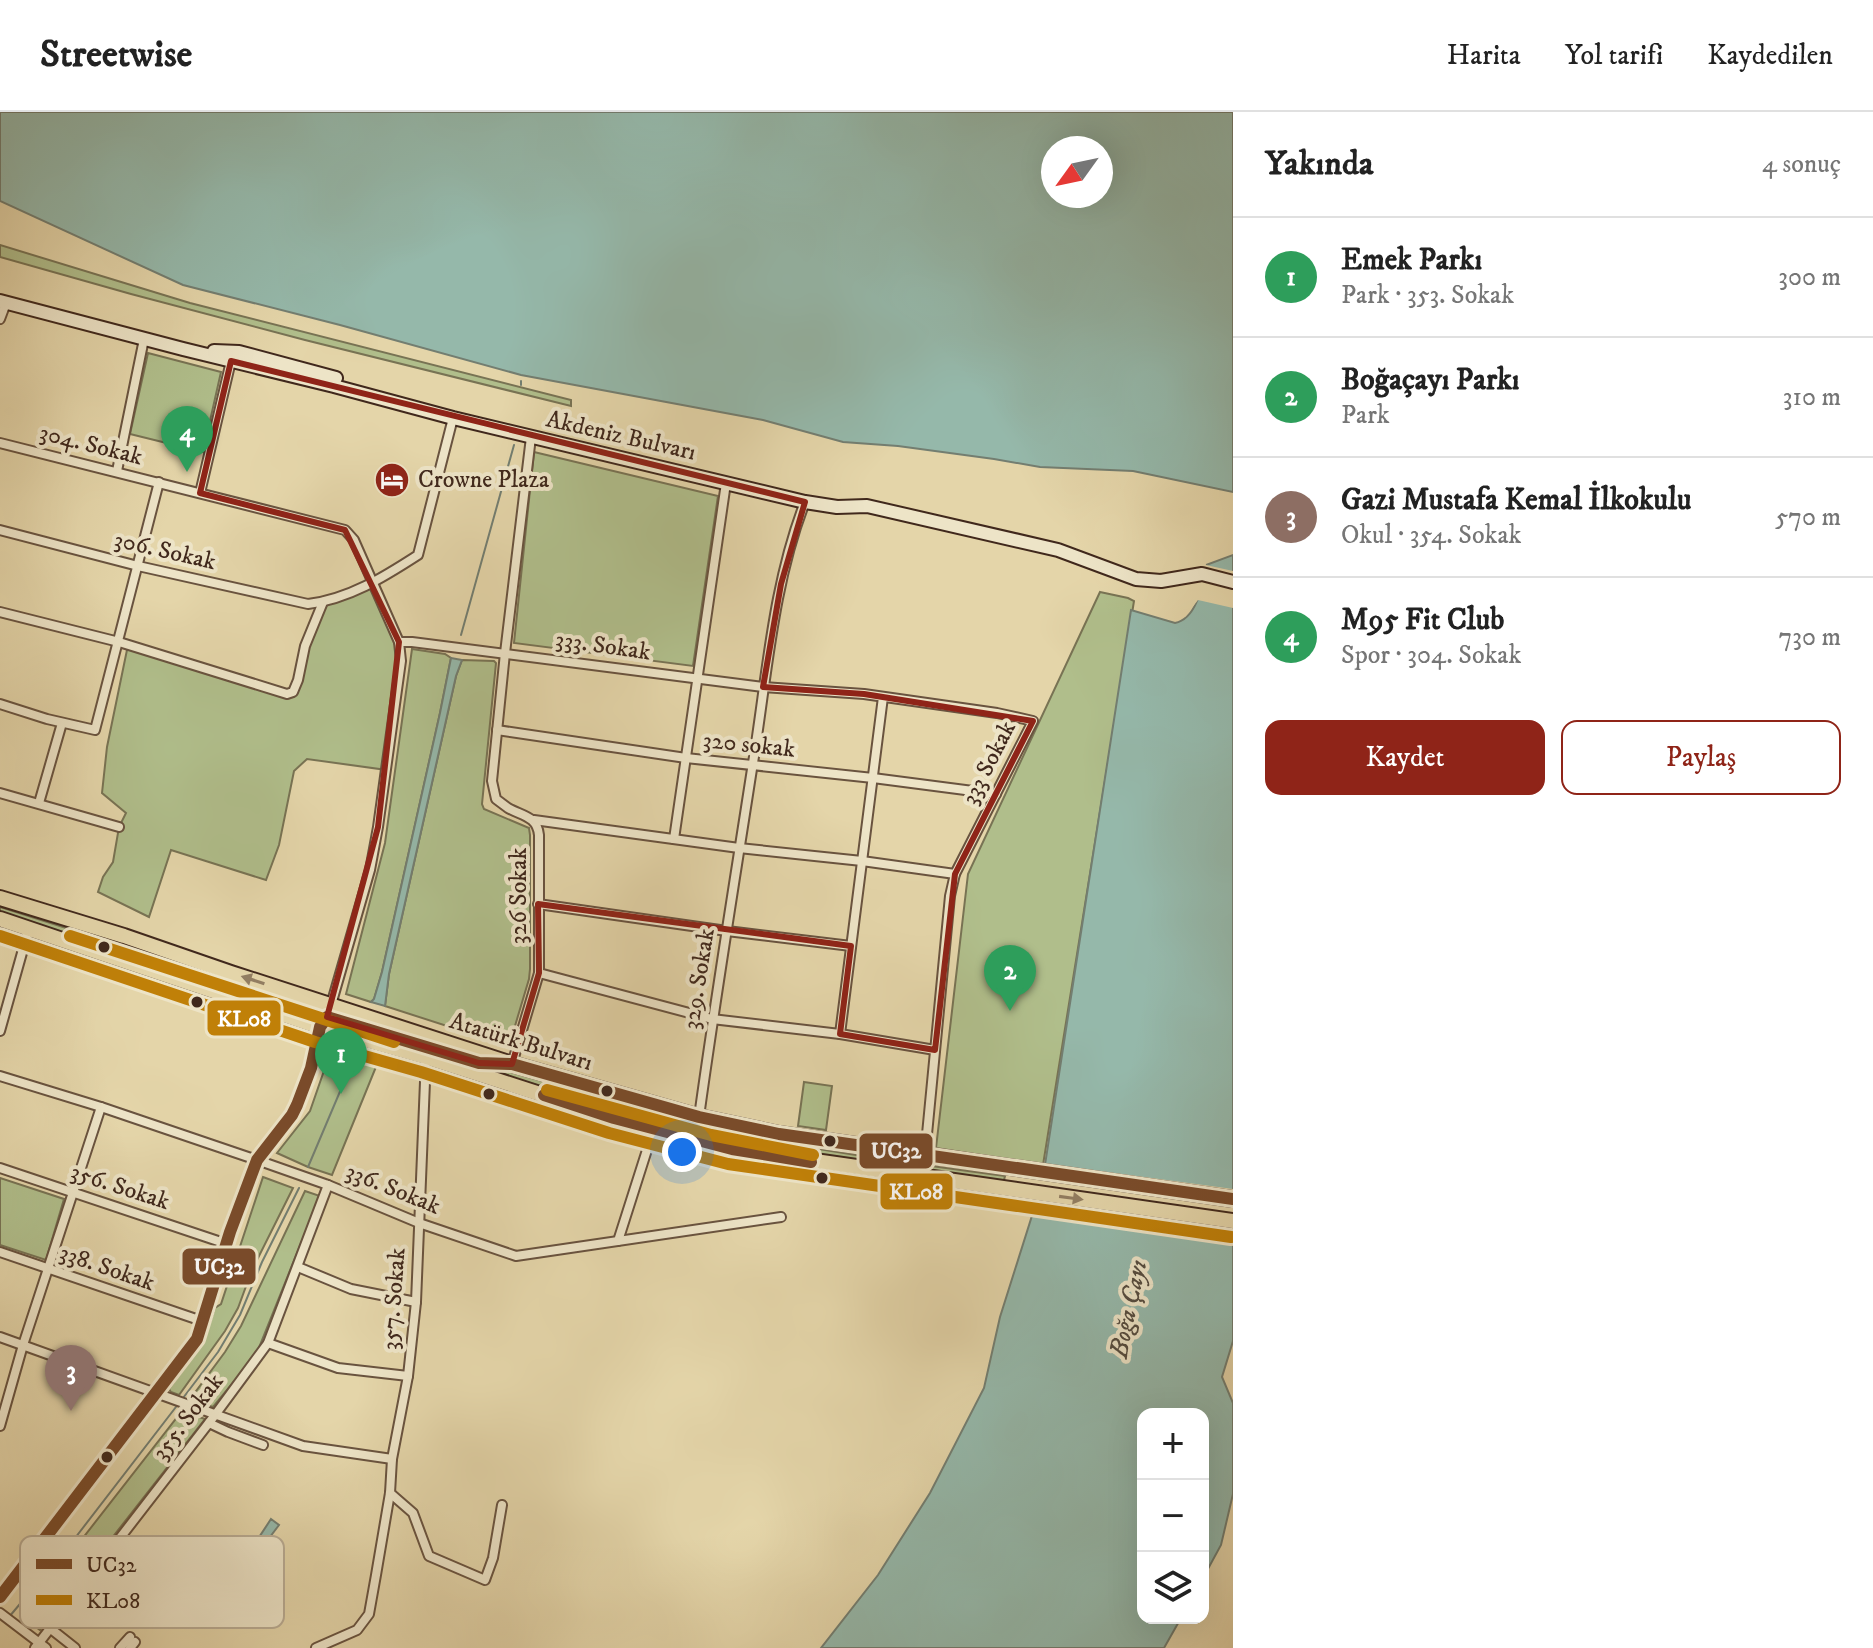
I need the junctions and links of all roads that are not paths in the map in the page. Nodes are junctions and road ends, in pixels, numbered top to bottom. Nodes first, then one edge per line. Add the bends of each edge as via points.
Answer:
1 (3, 302) edge
2 (0, 319) edge
3 (144, 339) junction
4 (237, 359) junction
5 (453, 418) junction
6 (531, 437) junction
7 (0, 443) edge
8 (117, 471) junction
9 (159, 482) junction
10 (726, 483) junction
11 (200, 493) junction
12 (805, 502) junction
13 (0, 530) edge
14 (138, 566) junction
15 (1233, 582) edge
16 (374, 583) junction
17 (323, 602) junction
18 (0, 612) edge
19 (119, 642) junction
20 (399, 642) junction
21 (505, 653) junction
22 (696, 678) junction
23 (763, 687) junction
24 (883, 697) junction
25 (0, 704) edge
26 (62, 723) junction
27 (497, 730) junction
28 (686, 758) junction
29 (753, 766) junction
30 (873, 778) junction
31 (0, 793) edge
32 (996, 794) junction
33 (39, 803) junction
34 (533, 820) junction
35 (119, 827) dead end
36 (674, 839) junction
37 (739, 848) junction
38 (862, 861) junction
39 (955, 874) junction
40 (0, 898) edge
41 (538, 904) junction
42 (0, 919) edge
43 (29, 928) junction
44 (727, 931) junction
45 (851, 946) junction
46 (539, 973) junction
47 (326, 1016) junction
48 (712, 1019) junction
49 (0, 1031) edge
50 (840, 1034) junction
51 (935, 1050) junction
52 (426, 1057) junction
53 (512, 1064) junction
54 (0, 1076) edge
55 (101, 1107) junction
56 (699, 1117) junction
57 (654, 1128) junction
58 (925, 1155) junction
59 (257, 1160) junction
60 (0, 1168) edge
61 (328, 1185) junction
62 (73, 1192) junction
63 (1233, 1199) edge
64 (781, 1217) dead end
65 (1233, 1221) edge
66 (419, 1223) junction
67 (618, 1241) junction
68 (227, 1244) junction
69 (0, 1252) edge
70 (298, 1267) junction
71 (49, 1269) junction
72 (416, 1302) junction
73 (202, 1321) junction
74 (0, 1337) edge
75 (268, 1343) junction
76 (23, 1345) junction
77 (408, 1376) junction
78 (156, 1394) junction
79 (212, 1419) junction
80 (0, 1426) edge
81 (263, 1445) dead end
82 (392, 1459) junction
83 (390, 1493) junction
84 (502, 1505) dead end
85 (47, 1536) edge
86 (122, 1536) edge
87 (20, 1571) edge
88 (0, 1597) edge
89 (1, 1613) edge
90 (51, 1629) joint
91 (131, 1642) edge
92 (40, 1646) edge
93 (75, 1648) edge
94 (120, 1648) edge
95 (316, 1648) edge

1 - 2 street
1 - 3 main road, Akdeniz Bulvarı
3 - 4 main road, Akdeniz Bulvarı
3 - 8 street
4 - 5 main road, Akdeniz Bulvarı
4 - 11 street
5 - 6 main road, Akdeniz Bulvarı
5 - 16 street via 418,555
6 - 10 main road, Akdeniz Bulvarı
6 - 21 street, 326 Sokak
7 - 8 street, 304. Sokak
8 - 9 street, 304. Sokak
9 - 11 street, 304. Sokak
9 - 14 street
10 - 12 main road, Akdeniz Bulvarı
10 - 22 street
11 - 16 street, 304. Sokak via 345,530
12 - 15 main road, Akdeniz Bulvarı via 867,506 1058,550 1145,581 1202,574
12 - 23 street, 329. Sokak via 781,584
13 - 14 street, 306. Sokak
14 - 17 street, 306. Sokak via 308,604
14 - 19 street
16 - 17 street
16 - 20 street, 304. Sokak
17 - 19 street via 298,680 287,694
18 - 19 street
19 - 26 street via 95,730
20 - 21 street
20 - 47 street via 394,722 370,870
21 - 22 street, 333. Sokak
21 - 27 street, 326 Sokak
22 - 23 street, 333 Sokak
22 - 28 street
23 - 24 street, 333 Sokak
23 - 29 street, 329. Sokak
24 - 30 street
24 - 32 street, 333 Sokak via 1033,721
25 - 26 street
26 - 33 street
27 - 28 street, 320 sokak
27 - 34 street, 326 Sokak via 492,781 496,799
28 - 29 street, 320 sokak
28 - 36 street
29 - 30 street, 320 sokak
29 - 37 street, 329. Sokak
30 - 32 street, 320 sokak
30 - 38 street
31 - 33 street
32 - 39 street, 333 Sokak
33 - 35 street
34 - 36 street
34 - 41 street, 326 Sokak via 539,835
36 - 37 street
37 - 38 street
37 - 44 street, 329. Sokak
38 - 39 street
38 - 45 street
39 - 51 street, 333 Sokak
47 -> 40 main road, Atatürk Bulvarı via 124,936
41 - 44 street
41 - 46 street, 326 Sokak
42 - 43 main road, Atatürk Bulvarı
43 - 47 main road, Atatürk Bulvarı
43 - 49 street
44 - 45 street
44 - 48 street, 329. Sokak
45 - 50 street
46 - 48 street
46 - 53 street, 326 Sokak
47 - 52 main road, Atatürk Bulvarı
47 - 53 main road, Atatürk Bulvarı
47 - 59 street via 297,1105
48 - 50 street
48 - 56 street, 329. Sokak
50 - 51 street
51 - 58 street, 333 Sokak
52 - 57 main road, Atatürk Bulvarı
52 - 66 street, 357. Sokak
53 - 56 main road, Atatürk Bulvarı
54 - 55 street, 336. Sokak
55 - 59 street, 336. Sokak
55 - 62 street
56 - 58 main road, Atatürk Bulvarı
57 -> 65 main road, Atatürk Bulvarı via 765,1155
57 - 67 street
58 - 63 main road, Atatürk Bulvarı
59 - 61 street, 336. Sokak
59 - 68 street
60 - 62 street, 356. Sokak
61 - 66 street, 336. Sokak
61 - 70 street, 355. Sokak
62 - 68 street, 356. Sokak
62 - 71 street
64 - 67 street, 336. Sokak
66 - 67 street, 336. Sokak via 516,1256
66 - 72 street, 357. Sokak
68 - 73 street
69 - 71 street, 338. Sokak
70 - 72 street via 351,1289
70 - 75 street, 355. Sokak
71 - 73 street, 338. Sokak
71 - 76 street
72 - 77 street, 357. Sokak
73 - 78 street via 197,1339
74 - 76 street
75 - 77 street via 338,1368
75 - 79 street, 355. Sokak
76 - 78 street
76 - 80 street
77 - 82 street, 357. Sokak
78 - 79 street
78 - 85 street
79 - 81 street via 228,1432
79 - 82 street via 303,1446
79 - 86 street, 355. Sokak
82 - 83 street, 357. Sokak
83 - 84 street via 413,1513 429,1556 485,1580
83 - 95 street, 357. Sokak via 369,1614 357,1630
87 - 88 street
89 - 92 street
90 - 92 street, 355. Sokak
90 - 93 street
91 - 94 street

